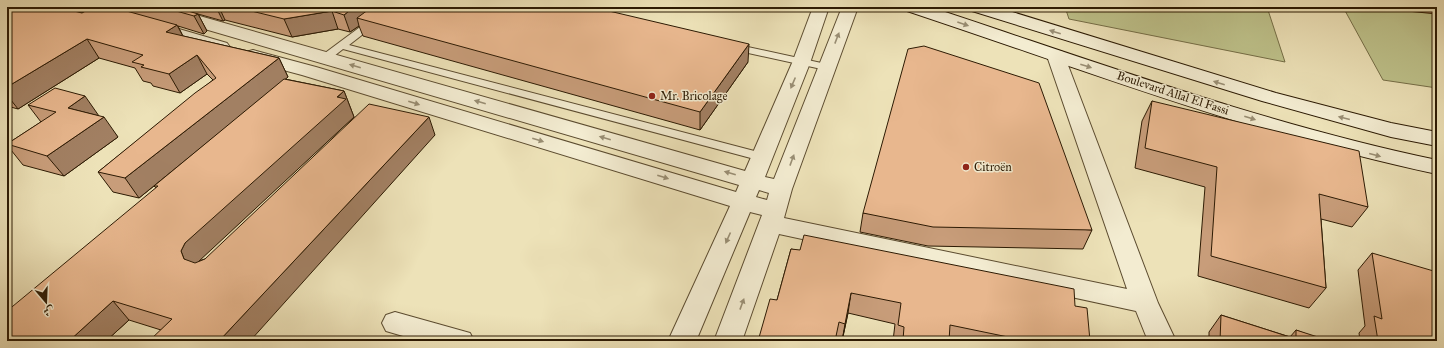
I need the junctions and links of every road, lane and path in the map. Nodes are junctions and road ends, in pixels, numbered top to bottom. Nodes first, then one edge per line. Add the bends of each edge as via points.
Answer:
1 (85, 7) edge
2 (149, 7) edge
3 (393, 7) edge
4 (821, 7) edge
5 (850, 7) edge
6 (913, 7) edge
7 (978, 7) edge
8 (724, 44) edge
9 (1056, 56) junction
10 (325, 58) junction
11 (801, 63) junction
12 (826, 67) junction
13 (291, 86) edge
14 (390, 96) junction
15 (373, 112) edge
16 (1437, 139) edge
17 (762, 157) junction
18 (1437, 167) edge
19 (752, 180) junction
20 (743, 202) junction
21 (776, 208) junction
22 (1145, 303) junction
23 (395, 323) dead end
24 (460, 341) edge
25 (682, 341) edge
26 (728, 341) edge
27 (1162, 341) edge

1 - 10 street
2 - 10 street
3 - 10 lane
4 - 11 street
12 -> 5 street
6 -> 9 street, Boulevard Allal El Fassi
16 -> 7 street, Boulevard Allal El Fassi via 1384,128 1269,97
8 - 11 lane
9 -> 18 street, Boulevard Allal El Fassi via 1319,139
9 - 22 street
10 - 13 street
10 - 14 street
10 - 17 lane
19 -> 10 street
11 - 12 lane
11 -> 17 street
21 -> 12 street
14 - 15 street
14 -> 20 street
17 - 19 street
19 - 20 street
19 - 21 street
20 - 21 street
20 -> 25 street
21 - 22 street
26 -> 21 street
22 - 27 street
23 - 24 street

